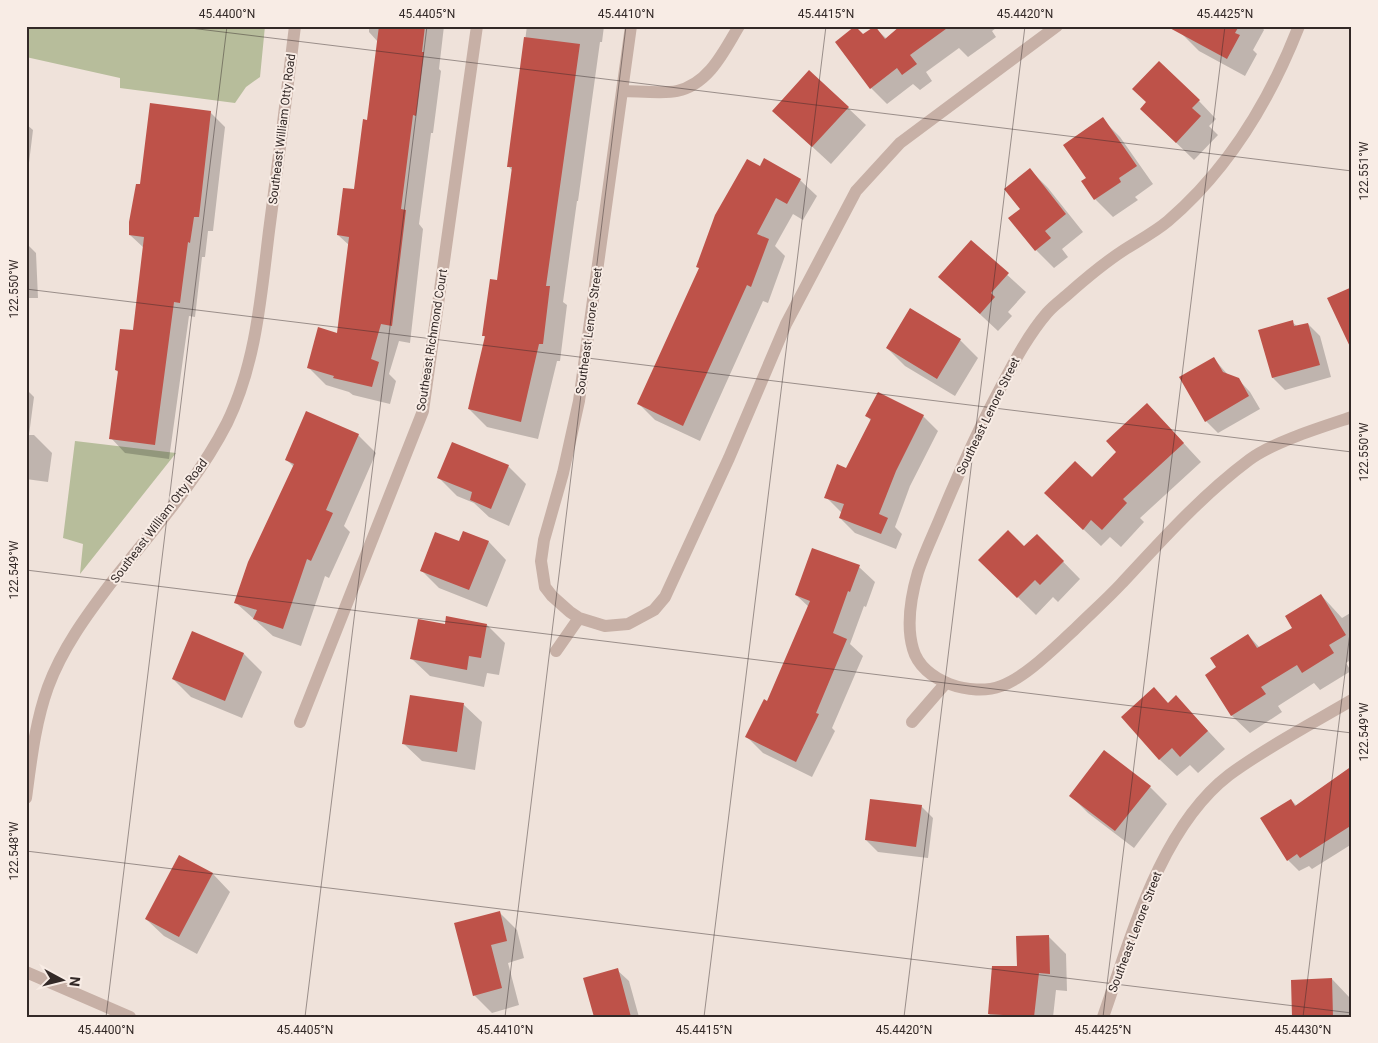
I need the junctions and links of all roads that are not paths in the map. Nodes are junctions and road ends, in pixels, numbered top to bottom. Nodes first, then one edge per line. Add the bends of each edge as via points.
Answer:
1 (295, 26) edge
2 (477, 26) edge
3 (631, 26) edge
4 (739, 26) edge
5 (1057, 26) edge
6 (1299, 26) edge
7 (623, 91) junction
8 (1352, 417) edge
9 (579, 618) junction
10 (556, 650) dead end
11 (945, 684) junction
12 (1352, 700) edge
13 (300, 722) dead end
14 (912, 722) dead end
15 (26, 798) edge
16 (26, 972) edge
17 (130, 1017) edge
18 (1103, 1017) edge

1 - 15 street, Southeast William Otty Road via 262,292 245,377 227,422 202,466 84,618 61,659 42,706
2 - 13 street, Southeast Richmond Court via 423,411
3 - 7 street, Southeast Lenore Street
4 - 7 street via 715,66 695,84 676,92
5 - 9 street, Southeast Lenore Street via 900,143 856,191 786,324 665,597 654,610 628,624 605,626
6 - 11 street, Southeast Lenore Street via 1255,118 1207,184 1166,223 1118,254 1048,312 1012,366 951,491 918,572 910,614 910,638 915,657
7 - 9 street, Southeast Lenore Street via 579,401 544,540 542,561 545,587
8 - 11 street, Southeast Lenore Street via 1284,442 1252,458 1171,530 1118,588 1029,669 1004,685 988,690
9 - 10 street
11 - 14 street
12 - 18 street, Southeast Lenore Street via 1255,758 1205,797 1177,835 1152,880
16 - 17 street

